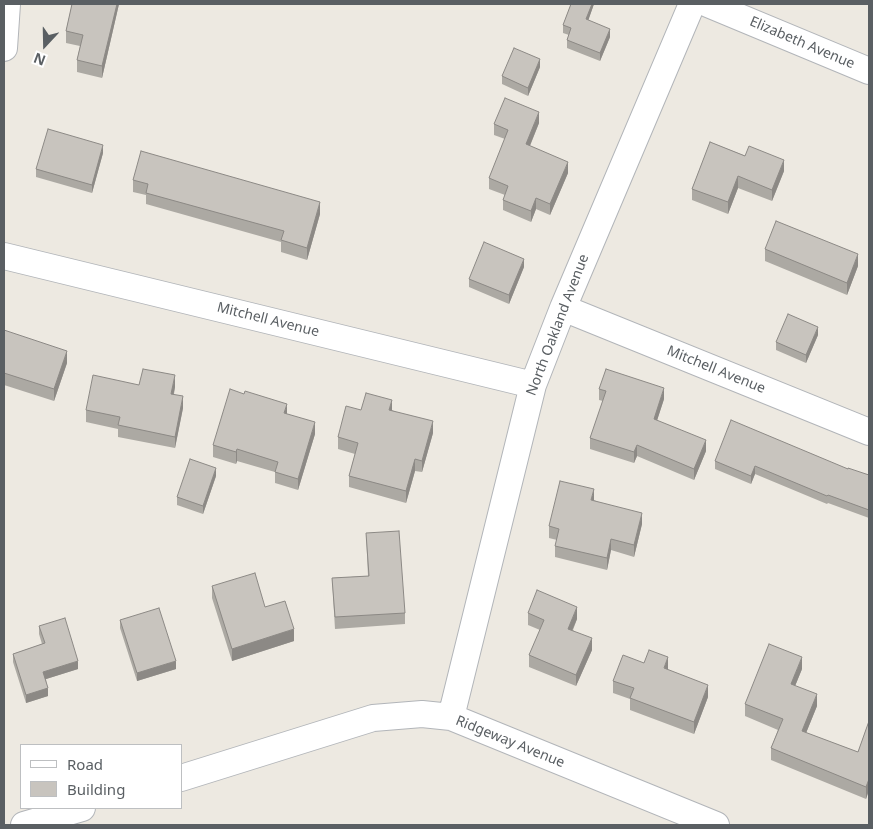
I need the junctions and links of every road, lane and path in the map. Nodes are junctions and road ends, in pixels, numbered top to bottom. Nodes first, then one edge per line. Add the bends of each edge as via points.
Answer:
1 (7, 4) edge
2 (692, 4) edge
3 (708, 4) edge
4 (4, 48) edge
5 (869, 71) edge
6 (4, 256) edge
7 (562, 308) junction
8 (533, 385) junction
9 (869, 432) edge
10 (451, 718) junction
11 (182, 778) edge
12 (79, 809) edge
13 (24, 825) edge
14 (716, 825) edge

1 - 4 street
2 - 7 street, North Oakland Avenue
3 - 5 street, Elizabeth Avenue
6 - 8 street, Mitchell Avenue
7 - 8 street, North Oakland Avenue
7 - 9 street, Mitchell Avenue
8 - 10 street, North Oakland Avenue
10 - 11 street, Ridgeway Avenue via 422,714 373,718
10 - 14 street, Ridgeway Avenue
12 - 13 street

